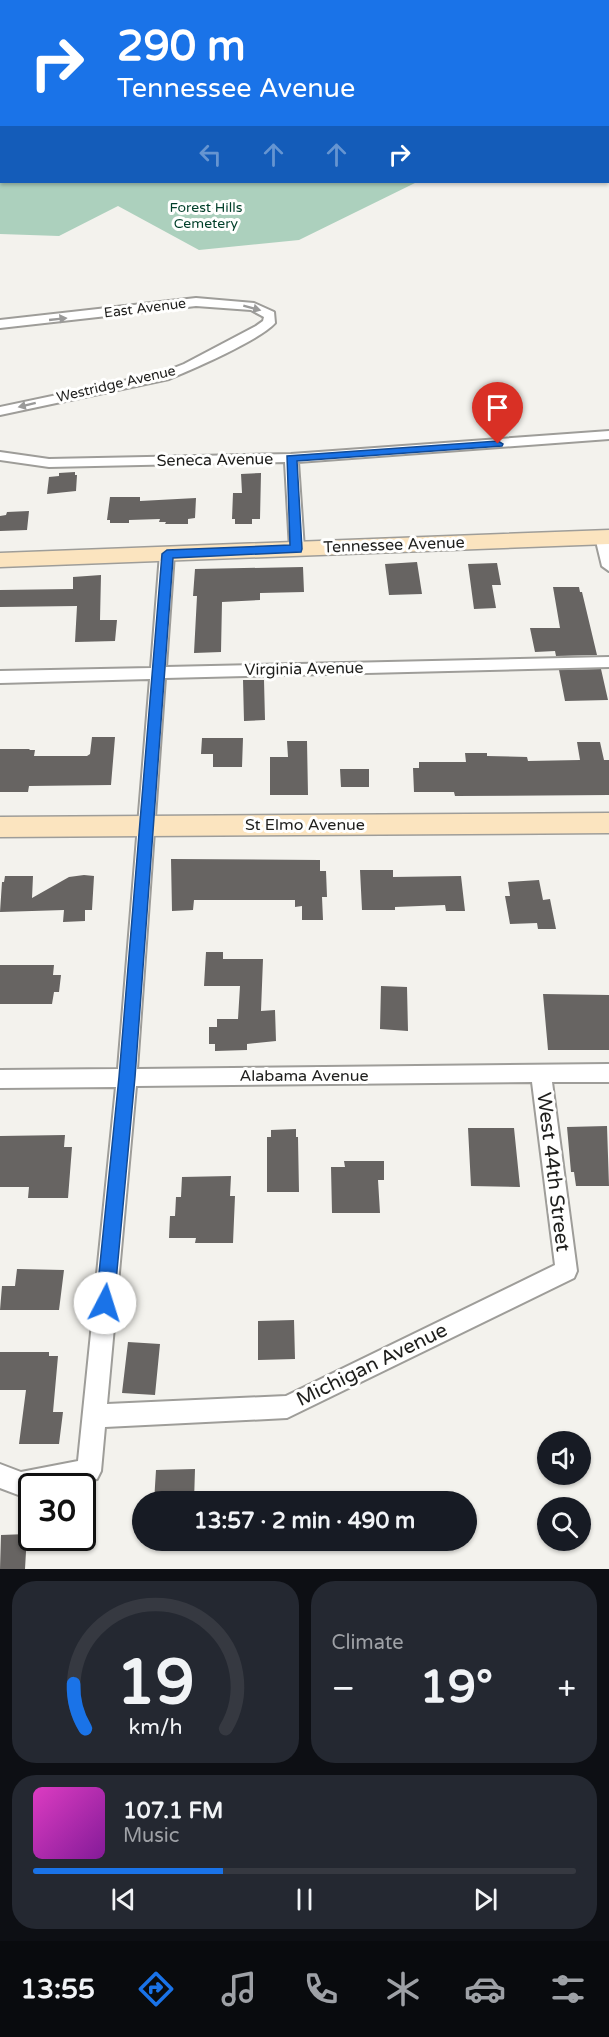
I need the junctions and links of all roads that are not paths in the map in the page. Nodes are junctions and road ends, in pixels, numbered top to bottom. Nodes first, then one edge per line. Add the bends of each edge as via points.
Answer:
1 (0, 324) edge
2 (260, 329) joint
3 (0, 411) edge
4 (609, 435) edge
5 (0, 456) edge
6 (291, 458) junction
7 (606, 537) edge
8 (297, 549) junction
9 (167, 554) junction
10 (0, 560) edge
11 (609, 566) edge
12 (609, 662) edge
13 (157, 672) junction
14 (0, 677) edge
15 (609, 823) edge
16 (145, 826) junction
17 (0, 827) edge
18 (609, 1073) edge
19 (541, 1074) junction
20 (127, 1077) junction
21 (0, 1079) edge
22 (566, 1271) joint
23 (94, 1416) junction
24 (0, 1476) edge

1 -> 2 street, East Avenue via 196,302 254,307 270,315 269,322
2 -> 3 street, Westridge Avenue via 165,376
4 - 6 street, Seneca Avenue
5 - 6 street, Seneca Avenue via 49,463
6 - 8 street
7 - 8 street, Tennessee Avenue
7 - 11 street
8 - 9 street, Tennessee Avenue
9 - 10 street, Tennessee Avenue
9 - 13 street
12 - 13 street, Virginia Avenue
13 - 14 street, Virginia Avenue
13 - 16 street
15 - 16 street, St Elmo Avenue
16 - 17 street, St Elmo Avenue
16 - 20 street
18 - 19 street, Alabama Avenue
19 - 20 street, Alabama Avenue
19 - 22 street, West 44th Street
20 - 21 street, Alabama Avenue
20 - 23 street
22 - 23 street, Michigan Avenue via 287,1407
23 - 24 street via 89,1471 21,1485

